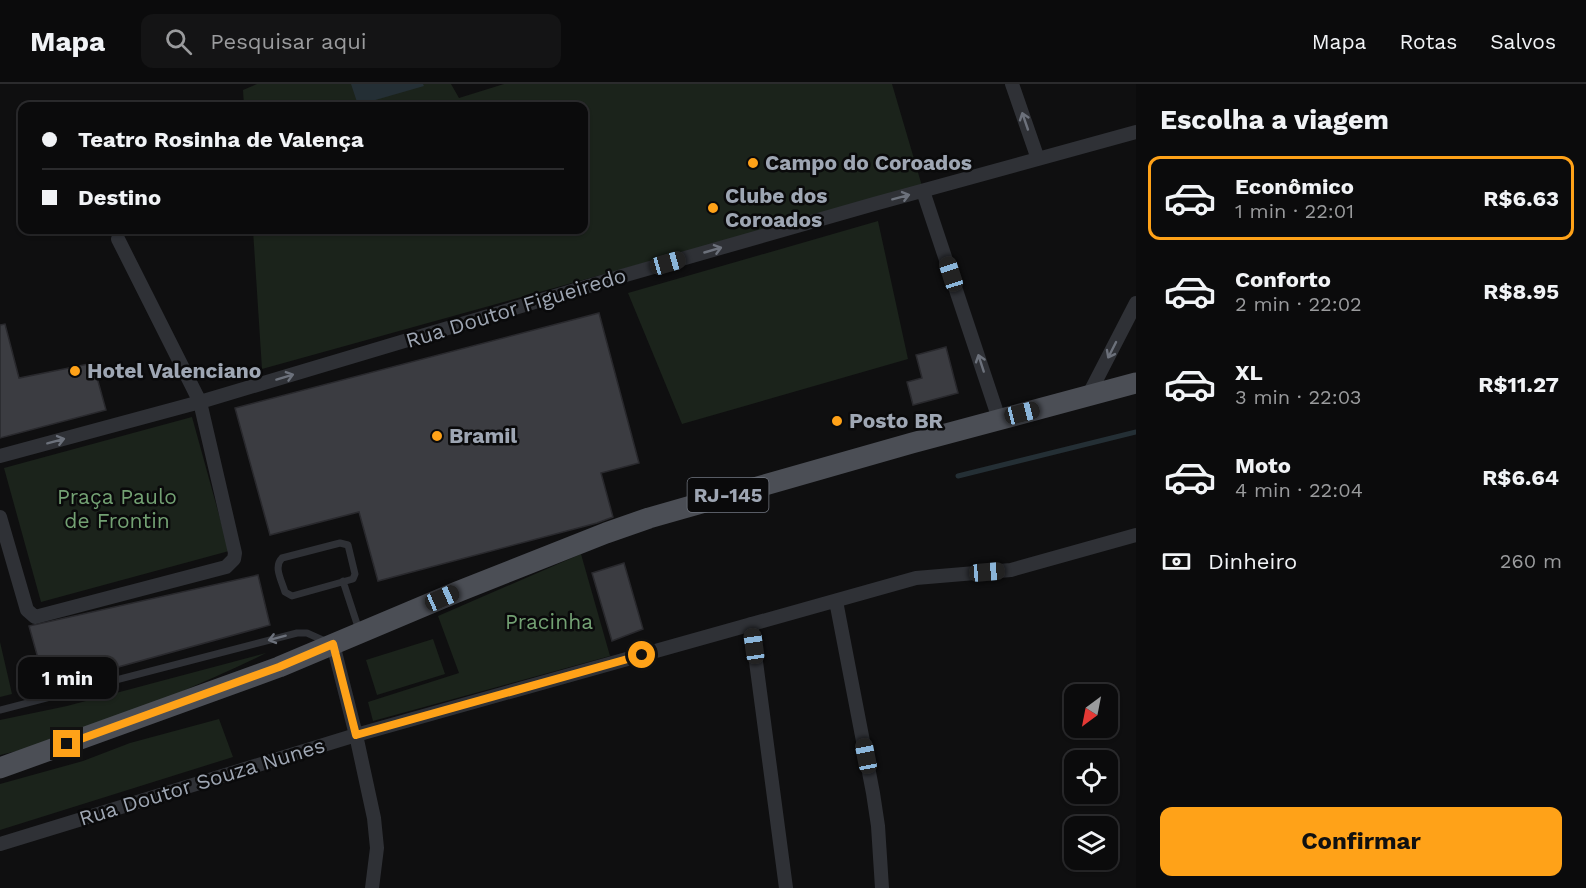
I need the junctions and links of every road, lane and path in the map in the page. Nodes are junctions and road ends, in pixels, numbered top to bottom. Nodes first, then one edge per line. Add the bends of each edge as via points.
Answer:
1 (1012, 84) edge
2 (1136, 132) edge
3 (1038, 159) junction
4 (923, 191) junction
5 (118, 239) dead end
6 (1136, 303) edge
7 (1136, 383) edge
8 (1088, 396) junction
9 (200, 402) junction
10 (999, 419) junction
11 (0, 456) edge
12 (0, 517) edge
13 (1136, 535) edge
14 (343, 581) junction
15 (836, 601) junction
16 (751, 624) junction
17 (360, 632) junction
18 (333, 644) junction
19 (0, 710) edge
20 (356, 735) junction
21 (0, 768) edge
22 (0, 844) edge
23 (372, 888) edge
24 (786, 888) edge
25 (882, 888) edge

3 -> 1 street
2 - 3 street, Rua Doutor Figueiredo
3 - 4 street, Rua Doutor Figueiredo
9 -> 4 street, Rua Doutor Figueiredo
10 -> 4 street
5 - 9 street
6 -> 8 street
7 - 8 main road, RJ-145
8 - 10 main road, RJ-145
11 -> 9 street, Rua Doutor Figueiredo
9 - 12 street via 235,553 226,567 35,617 27,610
10 - 17 main road, RJ-145 via 649,518
13 - 15 street, Rua Doutor Souza Nunes via 1011,570 916,578
14 - 14 lane via 355,576 345,543 282,558 278,563 285,592 292,596
14 - 17 lane
15 - 16 street, Rua Doutor Souza Nunes
15 - 25 street via 878,826
16 - 20 street, Rua Doutor Souza Nunes
16 - 24 street
17 - 18 main road, RJ-145
18 -> 19 lane via 297,633
18 - 20 street
18 - 21 main road, RJ-145
20 - 22 street, Rua Doutor Souza Nunes
20 - 23 street via 374,818 377,848

